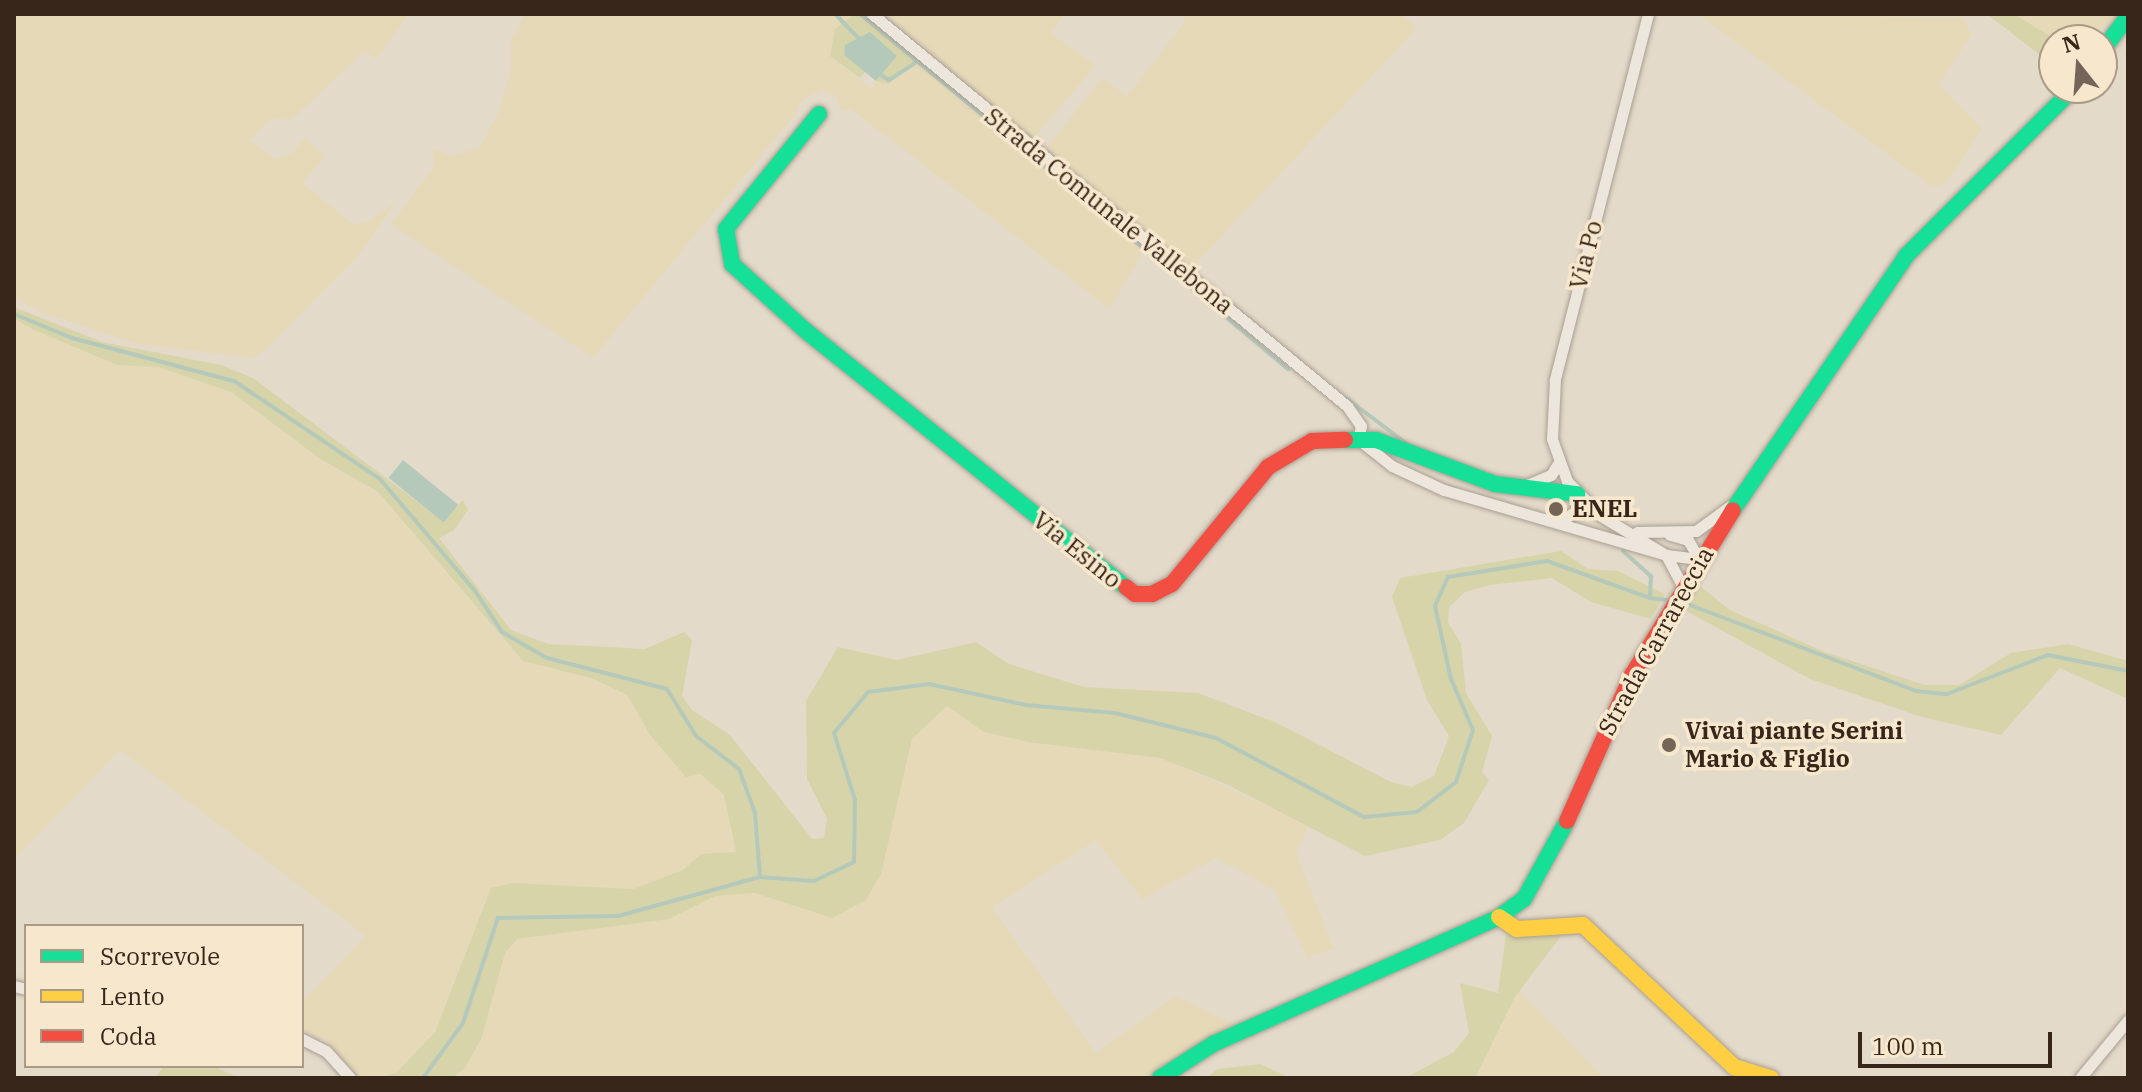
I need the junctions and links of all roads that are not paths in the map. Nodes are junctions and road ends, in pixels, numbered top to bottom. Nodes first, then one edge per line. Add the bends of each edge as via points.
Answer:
1 (872, 14) edge
2 (1648, 14) edge
3 (2061, 104) edge
4 (819, 114) dead end
5 (1358, 439) junction
6 (1558, 464) junction
7 (1518, 487) junction
8 (1577, 494) junction
9 (1739, 497) junction
10 (1559, 523) junction
11 (1633, 532) junction
12 (1670, 535) junction
13 (1666, 555) junction
14 (1699, 559) junction
15 (1682, 587) junction
16 (1499, 917) junction
17 (2128, 1020) edge
18 (304, 1040) edge
19 (350, 1078) edge
20 (1160, 1078) edge
21 (1771, 1078) edge
22 (2080, 1078) edge

1 - 5 street, Strada Comunale Vallebona via 1347,406 1361,426
2 - 6 street, Via Po via 1555,380 1552,439
3 - 9 street, Strada Carrareccia via 1906,256
4 - 5 street, Via Esino via 726,229 732,264 1126,589 1143,595 1172,584 1283,454 1312,441
5 - 7 street, Via Esino
5 - 10 street via 1392,466 1444,490
6 - 7 street via 1544,479
6 - 8 street, Via Po
7 - 8 street, Via Esino
8 - 10 street via 1576,511
8 - 11 street, Via Po via 1601,516
9 - 12 street via 1703,528
9 - 14 street, Strada Carrareccia
10 - 13 street
11 - 12 street
11 - 13 street, Via Po
12 - 14 street via 1688,540
13 - 14 street
13 - 15 street
14 - 15 street, Strada Carrareccia
15 - 16 street, Strada Carrareccia via 1632,675 1545,871 1524,899
16 - 20 street, Strada Carrareccia via 1243,1029
16 - 21 street via 1517,929 1583,925 1734,1067
17 - 22 street
18 - 19 street via 326,1051

